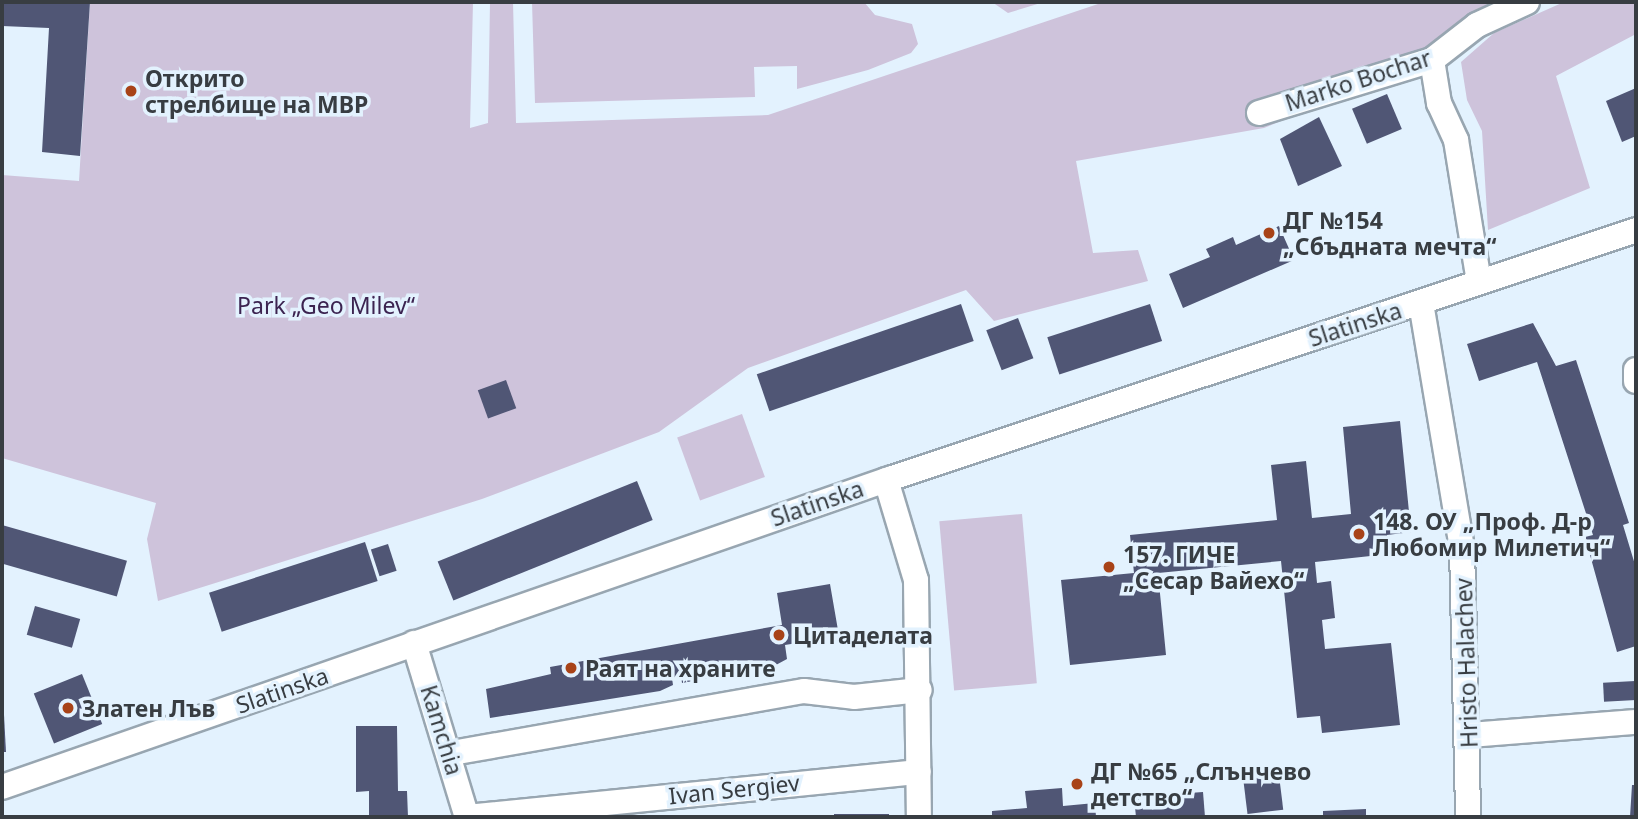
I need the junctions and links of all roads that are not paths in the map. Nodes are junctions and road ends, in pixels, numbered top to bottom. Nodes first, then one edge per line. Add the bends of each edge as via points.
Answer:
1 (1527, 2) edge
2 (1432, 60) junction
3 (1259, 113) dead end
4 (1636, 230) edge
5 (1479, 282) junction
6 (1421, 303) junction
7 (1636, 370) edge
8 (1636, 381) edge
9 (886, 480) junction
10 (414, 643) junction
11 (920, 690) junction
12 (1636, 722) edge
13 (1468, 734) junction
14 (452, 753) junction
15 (919, 772) junction
16 (2, 787) edge
17 (467, 817) edge
18 (919, 817) edge
19 (1468, 817) edge

1 - 2 street, Marko Bochar via 1477,25
2 - 3 street, Marko Bochar
2 - 5 street via 1439,103 1456,140
4 - 5 street, Slatinska
5 - 6 street, Slatinska
6 - 9 street, Slatinska
6 - 13 street, Hristo Halachev via 1462,547
7 - 8 street
9 - 10 street, Slatinska
9 - 11 street via 916,579
10 - 14 street, Kamchia
10 - 16 street, Slatinska
11 - 14 street via 854,697 804,691
11 - 15 street
12 - 13 street
13 - 19 street, Hristo Halachev
14 - 17 street, Kamchia
15 - 17 street, Ivan Sergiev
15 - 18 street

